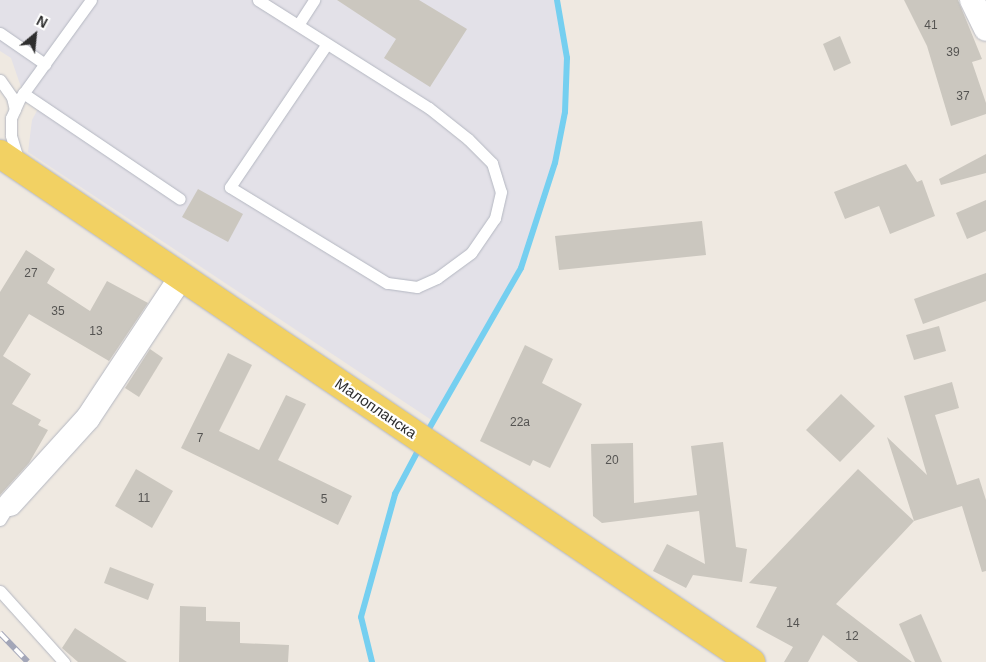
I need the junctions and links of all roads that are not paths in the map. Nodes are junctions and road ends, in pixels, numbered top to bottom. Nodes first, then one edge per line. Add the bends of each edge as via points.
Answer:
1 (91, 0) edge
2 (258, 0) edge
3 (314, 0) edge
4 (972, 0) edge
5 (298, 25) junction
6 (986, 29) edge
7 (0, 33) edge
8 (326, 45) junction
9 (45, 64) junction
10 (0, 80) edge
11 (23, 93) junction
12 (15, 110) junction
13 (10, 162) edge
14 (180, 199) dead end
15 (182, 276) junction
16 (5, 512) edge
17 (0, 590) edge
18 (64, 662) edge
19 (750, 662) edge

1 - 9 lane
2 - 5 lane
3 - 5 lane
4 - 6 street
5 - 8 lane
7 - 9 lane
8 - 8 lane via 428,108 468,138 492,163 501,192 495,218 471,253 437,278 417,287 387,283 230,187
9 - 11 lane
10 - 12 lane via 12,97
11 - 12 lane
11 - 14 lane
12 - 13 lane
13 - 15 main road, Малопланска
15 - 16 street via 88,418
15 - 19 main road, Малопланска
17 - 18 lane

